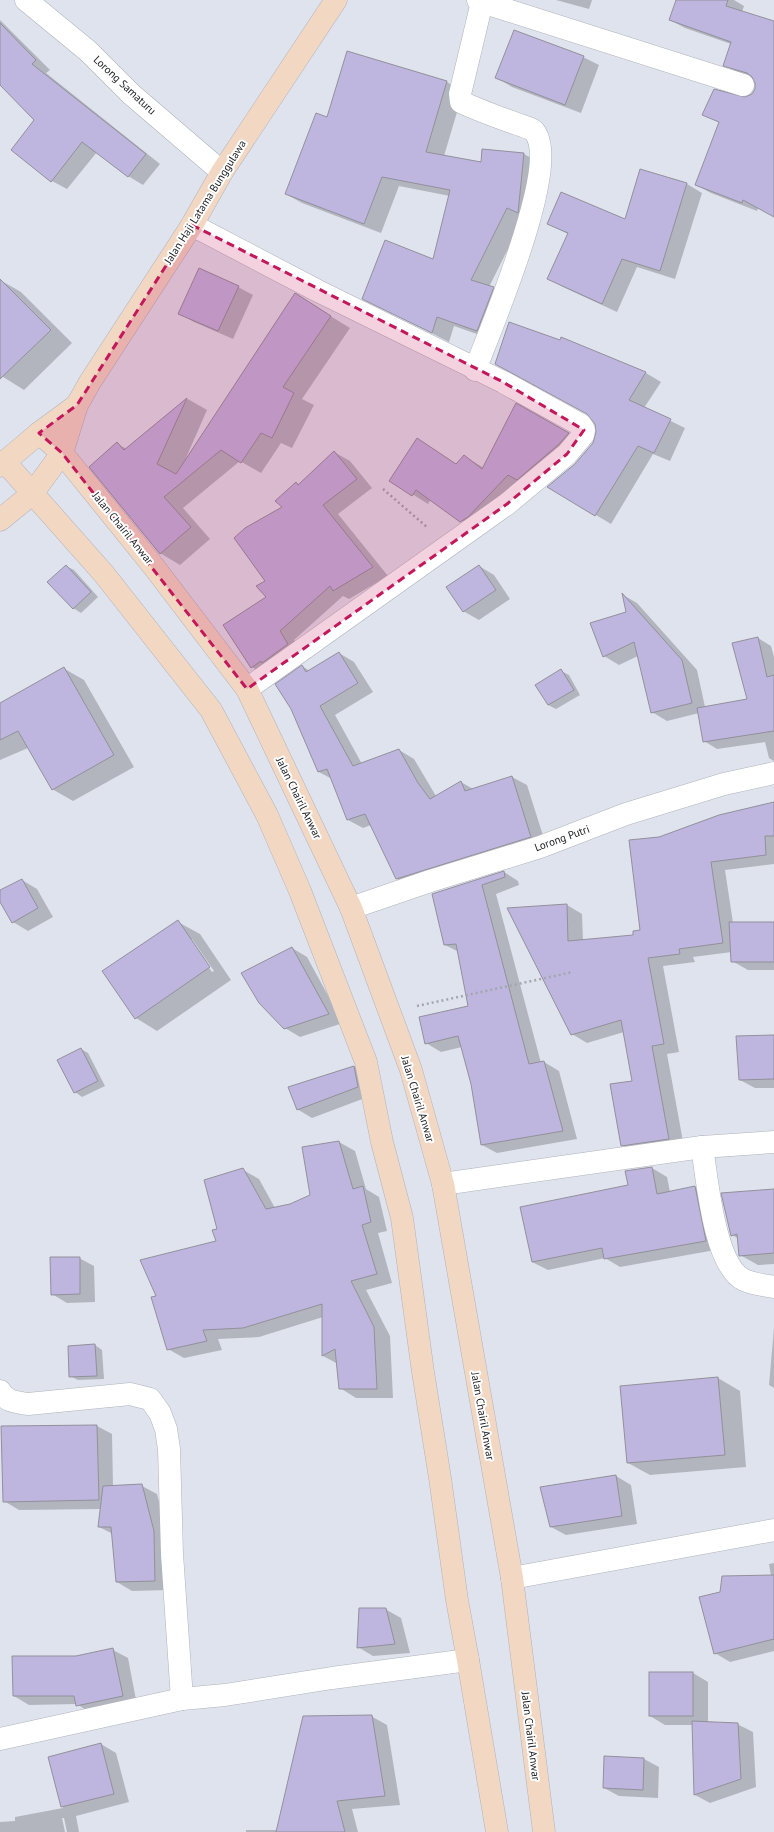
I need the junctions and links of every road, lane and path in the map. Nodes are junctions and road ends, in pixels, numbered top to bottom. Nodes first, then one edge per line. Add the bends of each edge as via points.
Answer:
1 (26, 0) edge
2 (336, 0) edge
3 (480, 1) edge
4 (743, 85) dead end
5 (222, 172) junction
6 (192, 225) junction
7 (475, 370) junction
8 (77, 405) junction
9 (39, 433) junction
10 (62, 453) junction
11 (2, 463) edge
12 (383, 489) dead end
13 (32, 494) junction
14 (0, 520) edge
15 (450, 546) junction
16 (247, 690) junction
17 (774, 773) edge
18 (351, 908) junction
19 (573, 972) dead end
20 (389, 1012) junction
21 (774, 1142) edge
22 (702, 1147) junction
23 (443, 1184) junction
24 (774, 1287) edge
25 (0, 1391) edge
26 (774, 1530) edge
27 (512, 1578) junction
28 (468, 1660) junction
29 (182, 1699) junction
30 (0, 1739) edge
31 (497, 1832) edge
32 (544, 1832) edge

1 - 5 street, Lorong Samaturu via 88,51 131,94
2 - 5 main road, Jalan Haji Latama Bunggulawa
3 - 4 street
3 - 7 street via 460,94 461,102 498,119 533,130 537,135 540,150 537,187 524,242
5 - 6 main road, Jalan Haji Latama Bunggulawa
6 - 7 street
6 - 8 main road, Jalan Haji Latama Bunggulawa
7 - 15 street via 503,382 584,430 583,435 567,454 507,504
8 - 9 main road
8 - 10 main road
9 - 10 main road, Jalan Chairil Anwar
9 - 11 main road
10 - 13 main road
10 - 16 main road, Jalan Chairil Anwar via 154,567
11 - 13 main road
12 - 15 path
13 - 14 main road
13 - 28 main road via 104,574 211,710 267,815 300,891 363,1055 402,1218 456,1600
15 - 16 street
16 - 18 main road, Jalan Chairil Anwar
17 - 18 street, Lorong Putri via 724,784 626,814 540,847
18 - 20 main road, Jalan Chairil Anwar
19 - 20 path
20 - 23 main road, Jalan Chairil Anwar via 412,1070
21 - 22 street
22 - 23 street
22 - 24 street via 714,1218 729,1266 743,1279
23 - 27 main road, Jalan Chairil Anwar
25 - 29 street via 13,1402 28,1404 130,1394 150,1399 160,1413 169,1449 172,1554
26 - 27 street
27 - 32 main road, Jalan Chairil Anwar
28 - 29 street
28 - 31 main road
29 - 30 street

